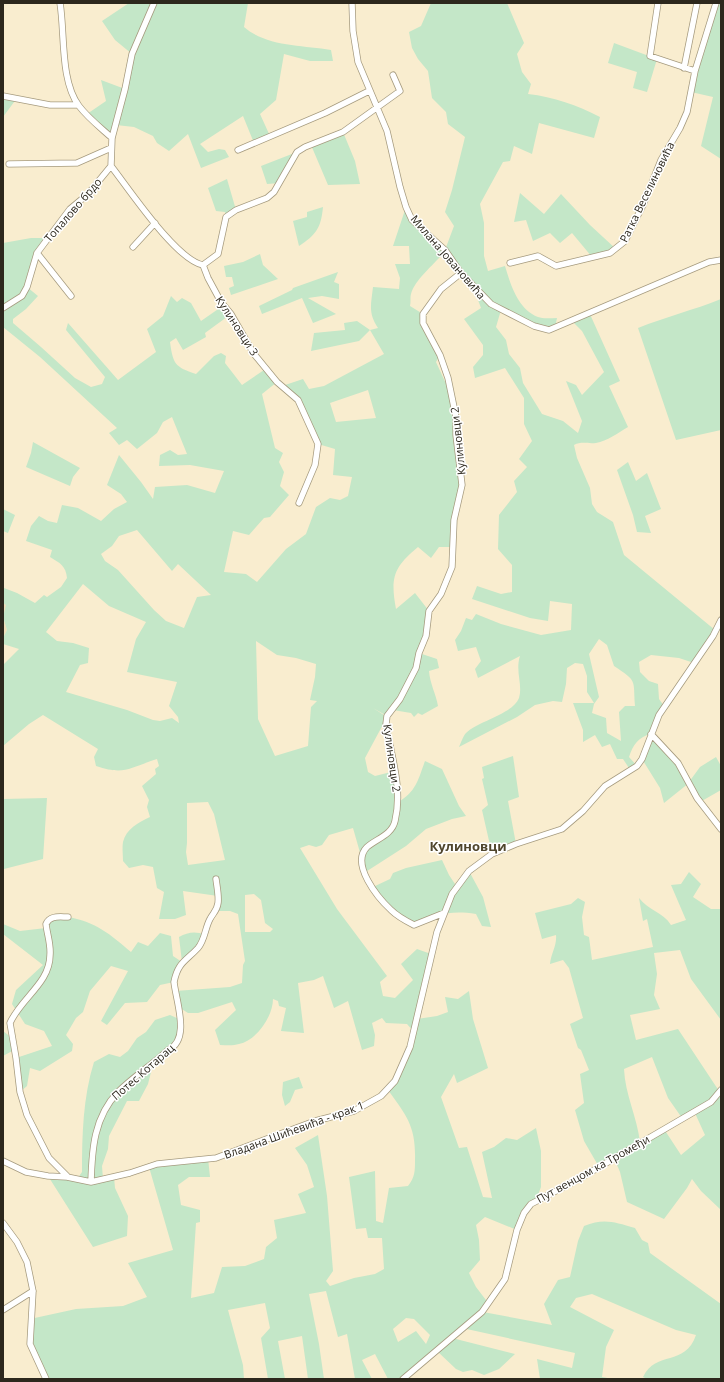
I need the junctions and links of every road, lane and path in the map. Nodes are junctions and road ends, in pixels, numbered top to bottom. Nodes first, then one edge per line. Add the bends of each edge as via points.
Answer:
1 (60, 3) edge
2 (154, 3) edge
3 (352, 3) edge
4 (658, 3) edge
5 (697, 3) edge
6 (716, 3) edge
7 (684, 68) junction
8 (695, 71) junction
9 (393, 76) dead end
10 (369, 91) junction
11 (3, 96) edge
12 (78, 105) junction
13 (377, 106) junction
14 (112, 138) junction
15 (111, 148) junction
16 (238, 150) dead end
17 (9, 164) dead end
18 (111, 166) junction
19 (156, 223) junction
20 (133, 247) dead end
21 (37, 253) junction
22 (721, 260) edge
23 (510, 264) dead end
24 (204, 265) junction
25 (461, 273) junction
26 (71, 296) dead end
27 (3, 308) edge
28 (299, 503) dead end
29 (721, 620) edge
30 (651, 734) junction
31 (721, 829) edge
32 (216, 879) dead end
33 (444, 913) junction
34 (68, 917) dead end
35 (721, 1090) edge
36 (3, 1161) edge
37 (67, 1177) junction
38 (91, 1182) junction
39 (3, 1223) edge
40 (33, 1291) junction
41 (3, 1310) edge
42 (46, 1379) edge
43 (403, 1379) edge

1 - 12 street via 67,74
2 - 14 street via 132,54
3 - 10 street, Милана Јовановића via 358,62
4 - 7 street via 650,56
5 - 7 street
6 - 8 street, Ратка Веселиновића
7 - 8 street
8 - 23 street, Ратка Веселиновића via 687,112 661,160 643,205 621,246 610,253 556,266 538,256
9 - 13 street via 400,91
10 - 13 street, Милана Јовановића
10 - 16 street via 330,111
11 - 12 street via 50,105
12 - 14 street
13 - 24 street via 343,132 297,152 274,192 267,198 236,210 226,217 218,254
13 - 25 street, Милана Јовановића via 387,131 406,207 412,220 445,250
14 - 15 street
15 - 17 street via 77,163
15 - 18 street
18 - 19 street
18 - 21 street, Топалово брдо via 88,194 70,209
19 - 20 street
19 - 24 street via 189,258
21 - 26 street
21 - 27 street, Топалово брдо via 22,296
22 - 25 street, Милана Јовановића via 709,262 549,330 534,326 490,304
24 - 28 street, Кулиновци 3 via 218,297 233,317 254,354 277,382 298,400 318,444 315,464
25 - 33 street, Кулиновци 2 via 441,289 423,314 423,323 440,355 448,378 456,417 462,486 454,520 452,567 441,594 429,611 426,636 416,668 400,699 387,716 386,724 397,782 395,822 390,831 367,848 361,856 364,873 376,892 396,914 414,925
29 - 30 street, Владана Шићевића - крак 1 via 713,636 659,715
30 - 31 street via 678,763 697,798
30 - 33 street, Владана Шићевића - крак 1 via 637,766 605,786 567,825 492,854 469,872 452,894
32 - 38 street, Потес Котарац via 216,911 209,920 198,948 186,957 178,968 174,982 180,1031 177,1042 108,1104 95,1137
33 - 38 street, Владана Шићевића - крак 1 via 431,954 410,1047 395,1081 382,1096 354,1111 315,1121 216,1158 157,1164
34 - 37 street via 51,918 47,921 50,954 45,977 21,1002 10,1023 20,1092 28,1115 49,1158
35 - 43 street, Пут венцом ка Тромеђи via 711,1102 531,1204 517,1230 505,1279 489,1304
36 - 37 street, Владана Шићевића - крак 1 via 26,1172
37 - 38 street, Владана Шићевића - крак 1
39 - 40 street via 27,1262
40 - 41 street
40 - 42 street via 30,1344

